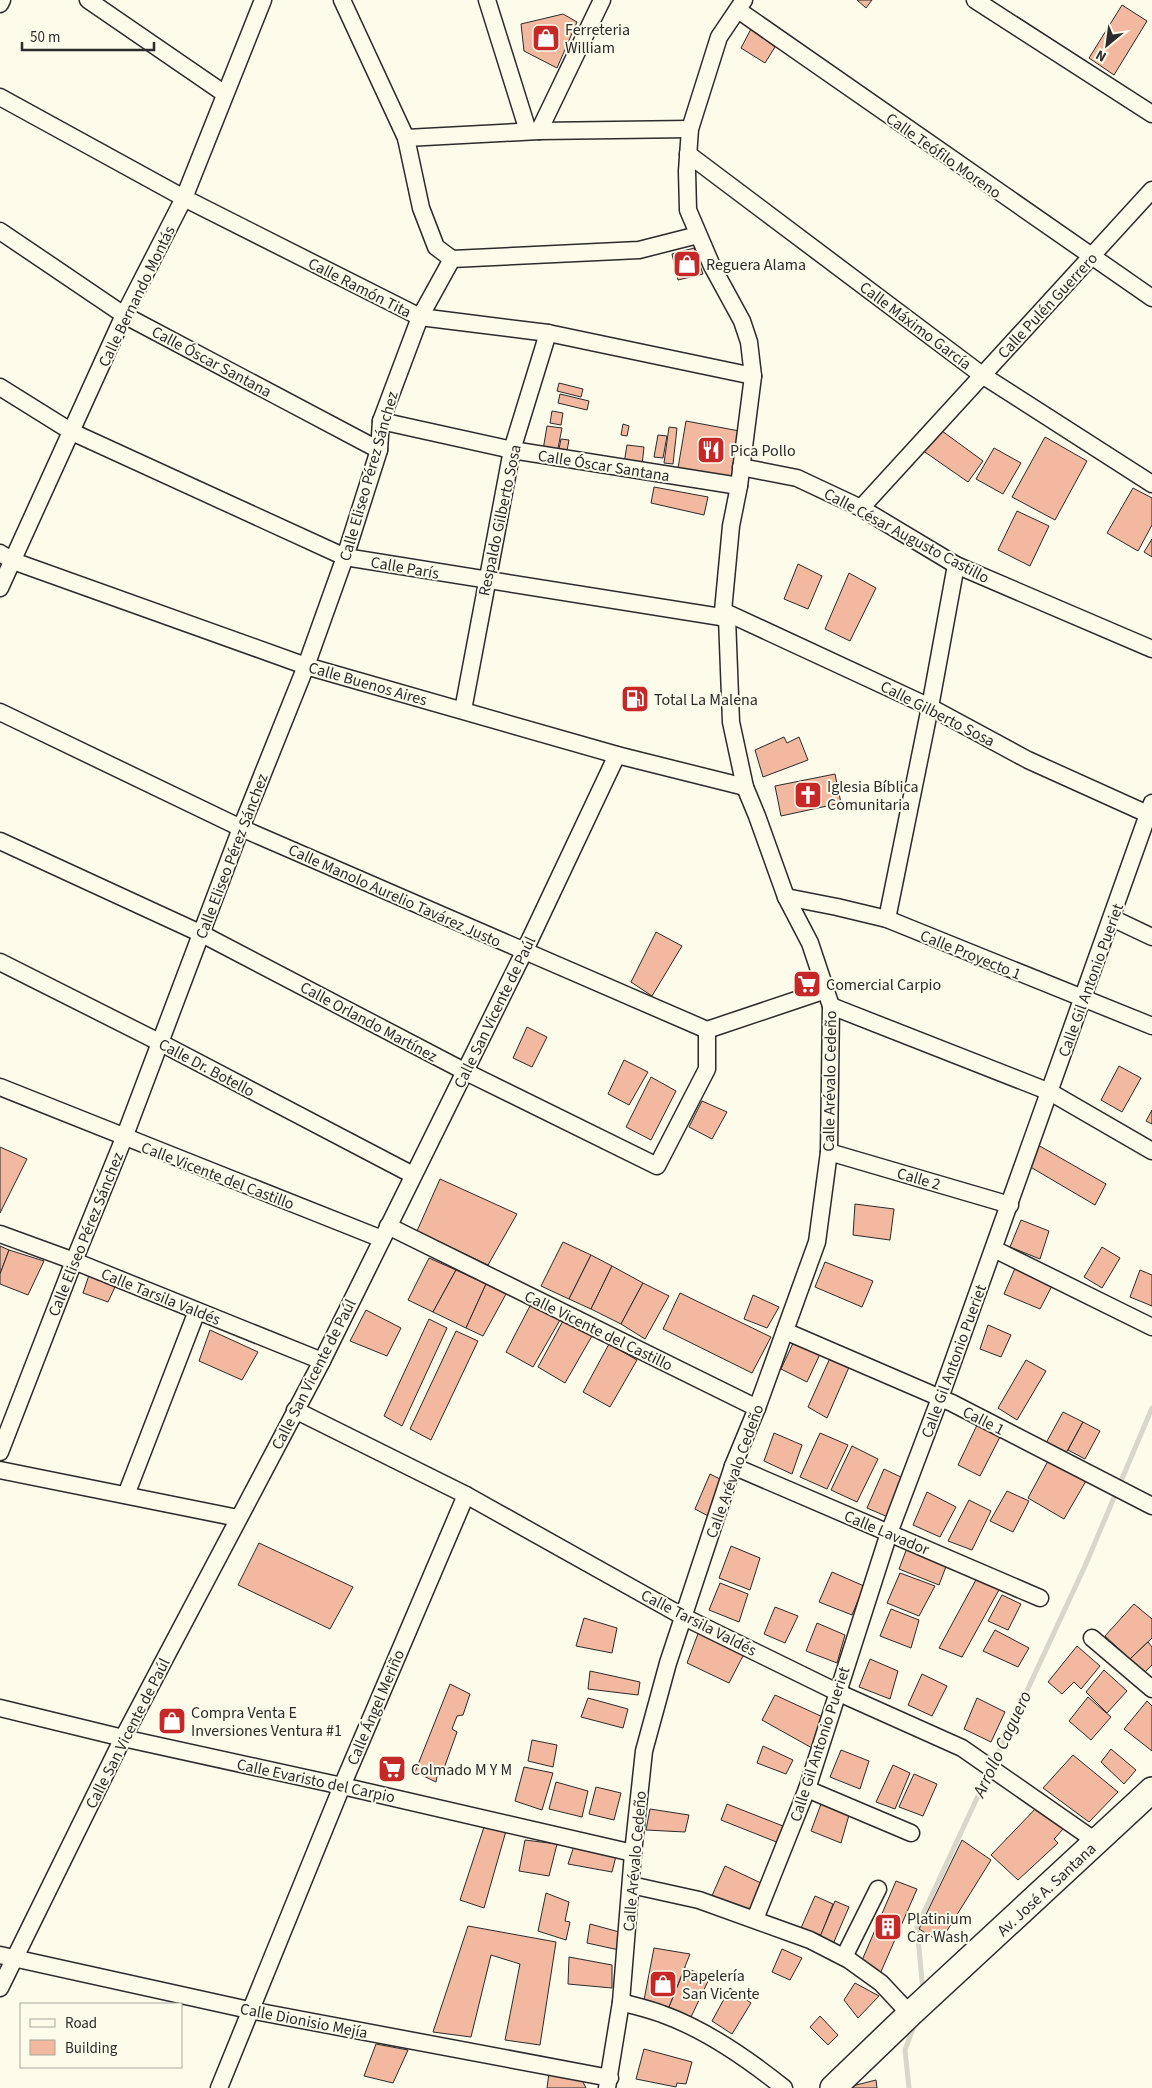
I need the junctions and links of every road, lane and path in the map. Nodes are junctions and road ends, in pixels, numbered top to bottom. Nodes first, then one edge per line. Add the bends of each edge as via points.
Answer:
1 (2, 0) edge
2 (88, 0) edge
3 (263, 0) edge
4 (342, 0) edge
5 (487, 0) edge
6 (602, 0) edge
7 (975, 0) edge
8 (0, 4) edge
9 (741, 5) edge
10 (225, 94) junction
11 (0, 97) edge
12 (1152, 114) edge
13 (690, 129) junction
14 (533, 131) junction
15 (406, 138) junction
16 (688, 154) junction
17 (1152, 190) edge
18 (184, 198) junction
19 (0, 231) edge
20 (698, 236) junction
21 (1091, 257) junction
22 (452, 259) junction
23 (1152, 298) edge
24 (124, 315) junction
25 (420, 317) junction
26 (548, 333) junction
27 (982, 375) junction
28 (753, 376) junction
29 (0, 387) edge
30 (381, 420) junction
31 (72, 432) junction
32 (379, 450) junction
33 (512, 450) junction
34 (741, 467) junction
35 (1152, 484) edge
36 (739, 486) junction
37 (861, 508) junction
38 (7, 557) edge
39 (345, 557) junction
40 (956, 565) junction
41 (486, 581) junction
42 (0, 588) edge
43 (725, 614) junction
44 (1152, 649) edge
45 (306, 666) junction
46 (930, 707) junction
47 (464, 710) junction
48 (0, 712) edge
49 (617, 755) junction
50 (744, 787) junction
51 (1150, 811) edge
52 (241, 828) junction
53 (0, 841) edge
54 (786, 897) junction
55 (1112, 918) junction
56 (887, 919) junction
57 (202, 934) junction
58 (1152, 937) edge
59 (524, 952) junction
60 (0, 962) edge
61 (826, 990) junction
62 (1082, 999) junction
63 (831, 1006) junction
64 (1152, 1026) edge
65 (707, 1030) junction
66 (159, 1042) junction
67 (464, 1072) junction
68 (0, 1087) edge
69 (1050, 1092) junction
70 (124, 1138) junction
71 (829, 1152) junction
72 (1152, 1152) edge
73 (414, 1175) junction
74 (1010, 1205) junction
75 (385, 1233) junction
76 (0, 1234) edge
77 (994, 1249) junction
78 (74, 1261) junction
79 (197, 1311) junction
80 (1152, 1327) edge
81 (785, 1331) junction
82 (322, 1361) junction
83 (940, 1398) junction
84 (757, 1408) junction
85 (295, 1410) junction
86 (0, 1452) edge
87 (733, 1466) junction
88 (0, 1470) edge
89 (126, 1495) junction
90 (466, 1495) junction
91 (1152, 1506) edge
92 (238, 1518) junction
93 (889, 1533) junction
94 (1040, 1598) dead end
95 (684, 1617) junction
96 (1092, 1638) dead end
97 (1152, 1689) edge
98 (837, 1692) junction
99 (0, 1708) edge
100 (123, 1738) junction
101 (342, 1786) junction
102 (807, 1789) junction
103 (1152, 1790) edge
104 (911, 1833) dead end
105 (1097, 1842) junction
106 (633, 1853) junction
107 (631, 1885) junction
108 (878, 1889) dead end
109 (754, 1919) junction
110 (7, 1957) edge
111 (844, 1957) junction
112 (0, 1988) edge
113 (622, 2002) junction
114 (250, 2010) junction
115 (912, 2012) junction
116 (609, 2083) edge
117 (840, 2085) edge
118 (219, 2088) edge
119 (784, 2088) edge

1 - 8 street
2 - 10 street
3 - 10 street, Calle Bernando Montás
4 - 15 street
5 - 14 street
6 - 14 street
7 - 12 street
9 - 13 street, Calle Arévalo Cedeño via 719,37
9 - 21 street, Calle Teófilo Moreno
10 - 18 street, Calle Bernando Montás
11 - 18 street, Calle Ramón Tita
13 - 14 street
13 - 16 street, Calle Arévalo Cedeño
14 - 15 street
15 - 22 street via 427,224 436,247
16 - 20 street, Calle Arévalo Cedeño via 688,210
16 - 27 street, Calle Máximo García
17 - 21 street, Calle Pulén Guerrero
18 - 24 street, Calle Bernando Montás
18 - 25 street, Calle Ramón Tita
19 - 24 street, Calle Óscar Santana
20 - 22 street via 640,250
20 - 28 street, Calle Arévalo Cedeño via 742,320 749,342
21 - 23 street, Calle Teófilo Moreno
21 - 27 street, Calle Pulén Guerrero
22 - 25 street, Calle Eliseo Pérez Sánchez
24 - 31 street, Calle Bernando Montás
24 - 32 street, Calle Óscar Santana
25 - 26 street, Calle Ramón Tita
25 - 30 street, Calle Eliseo Pérez Sánchez
26 - 28 street, Calle Ramón Tita
26 - 33 street, Respaldo Gilberto Sosa
27 - 35 street, Calle Máximo García
27 - 37 street, Calle Pulén Guerrero
28 - 34 street, Calle Arévalo Cedeño
29 - 31 street, Calle París
30 - 32 street, Calle Eliseo Pérez Sánchez
30 - 33 street, Calle Óscar Santana
31 - 38 street, Calle Bernando Montás
31 - 39 street, Calle París
32 - 39 street, Calle Eliseo Pérez Sánchez
33 - 36 street, Calle Óscar Santana
33 - 41 street, Respaldo Gilberto Sosa
34 - 36 street, Calle Arévalo Cedeño
34 - 37 street, Calle César Augusto Castillo via 797,478
36 - 43 street, Calle Arévalo Cedeño via 731,526
37 - 40 street, Calle César Augusto Castillo
38 - 42 street, Calle Bernando Montás
38 - 45 street, Calle Buenos Aires
39 - 41 street, Calle París
39 - 45 street, Calle Eliseo Pérez Sánchez
40 - 44 street, Calle César Augusto Castillo
40 - 46 street
41 - 43 street, Calle París
41 - 47 street, Respaldo Gilberto Sosa
43 - 46 street, Calle Gilberto Sosa
43 - 50 street, Calle Arévalo Cedeño via 731,722
45 - 47 street, Calle Buenos Aires
45 - 52 street, Calle Eliseo Pérez Sánchez
46 - 51 street, Calle Gilberto Sosa via 1028,760
46 - 56 street
47 - 49 street, Calle Buenos Aires
48 - 52 street, Calle Manolo Aurelio Tavárez Justo
49 - 50 street, Calle Buenos Aires
49 - 59 street, Calle San Vicente de Paúl
50 - 54 street, Calle Arévalo Cedeño
51 - 55 street, Calle Gil Antonio Pueriet
52 - 57 street, Calle Eliseo Pérez Sánchez
52 - 59 street, Calle Manolo Aurelio Tavárez Justo
53 - 57 street, Calle Orlando Martínez
54 - 56 street, Calle Proyecto 1
54 - 61 street, Calle Arévalo Cedeño via 810,943
55 - 58 street
55 - 62 street, Calle Gil Antonio Pueriet
56 - 62 street, Calle Proyecto 1
57 - 66 street, Calle Eliseo Pérez Sánchez
57 - 67 street, Calle Orlando Martínez
59 - 65 street, Calle Manolo Aurelio Tavárez Justo
59 - 67 street, Calle San Vicente de Paúl
60 - 66 street, Calle Dr. Botello
61 - 63 street, Calle Arévalo Cedeño
61 - 65 street
62 - 64 street, Calle Proyecto 1
62 - 69 street, Calle Gil Antonio Pueriet
63 - 69 street
63 - 71 street, Calle Arévalo Cedeño
65 - 67 street, Calle Orlando Martínez via 708,1069 657,1166
66 - 70 street, Calle Eliseo Pérez Sánchez
66 - 73 street, Calle Dr. Botello
67 - 73 street, Calle San Vicente de Paúl
68 - 70 street, Calle Vicente del Castillo
69 - 72 street
69 - 74 street, Calle Gil Antonio Pueriet
70 - 75 street, Calle Vicente del Castillo
70 - 78 street, Calle Eliseo Pérez Sánchez
71 - 74 street, Calle 2
71 - 81 street, Calle Arévalo Cedeño via 817,1242
73 - 75 street, Calle San Vicente de Paúl
74 - 77 street, Calle Gil Antonio Pueriet
75 - 82 street, Calle San Vicente de Paúl
75 - 84 street, Calle Vicente del Castillo
76 - 78 street, Calle Tarsila Valdés
77 - 80 street
77 - 83 street, Calle Gil Antonio Pueriet
78 - 79 street, Calle Tarsila Valdés
78 - 86 street, Calle Eliseo Pérez Sánchez
79 - 82 street, Calle Tarsila Valdés
79 - 89 street
81 - 83 street, Calle 1
81 - 84 street, Calle Arévalo Cedeño
82 - 85 street, Calle San Vicente de Paúl
83 - 91 street, Calle 1
83 - 93 street, Calle Gil Antonio Pueriet
84 - 87 street, Calle Arévalo Cedeño
85 - 90 street, Calle Tarsila Valdés
85 - 92 street, Calle San Vicente de Paúl
87 - 93 street, Calle Lavador
87 - 95 street, Calle Arévalo Cedeño
88 - 89 street
89 - 92 street
90 - 95 street, Calle Tarsila Valdés
90 - 101 street, Calle Ángel Meriño
92 - 100 street, Calle San Vicente de Paúl
93 - 94 street, Calle Lavador
93 - 98 street, Calle Gil Antonio Pueriet
95 - 98 street, Calle Tarsila Valdés
95 - 106 street, Calle Arévalo Cedeño via 644,1751
96 - 97 street
98 - 102 street, Calle Gil Antonio Pueriet
98 - 105 street, Calle Tarsila Valdés via 962,1748
99 - 100 street, Calle Evaristo del Carpio
100 - 101 street, Calle Evaristo del Carpio
100 - 110 street, Calle San Vicente de Paúl
101 - 106 street, Calle Evaristo del Carpio
101 - 114 street, Calle Ángel Meriño
102 - 104 street
102 - 109 street, Calle Gil Antonio Pueriet
103 - 105 main road, Av. José A. Santana
105 - 115 main road, Av. José A. Santana
106 - 107 street, Calle Arévalo Cedeño
107 - 109 street via 699,1900
107 - 113 street, Calle Arévalo Cedeño
108 - 111 street
109 - 111 street
110 - 112 street, Calle San Vicente de Paúl
110 - 114 street, Calle Dionisio Mejía
111 - 115 street via 881,1983
113 - 116 street, Calle Arévalo Cedeño
113 - 119 street via 663,2014 702,2033 759,2068
114 - 116 street, Calle Dionisio Mejía
114 - 118 street, Calle Ángel Meriño
115 - 117 main road, Av. José A. Santana

